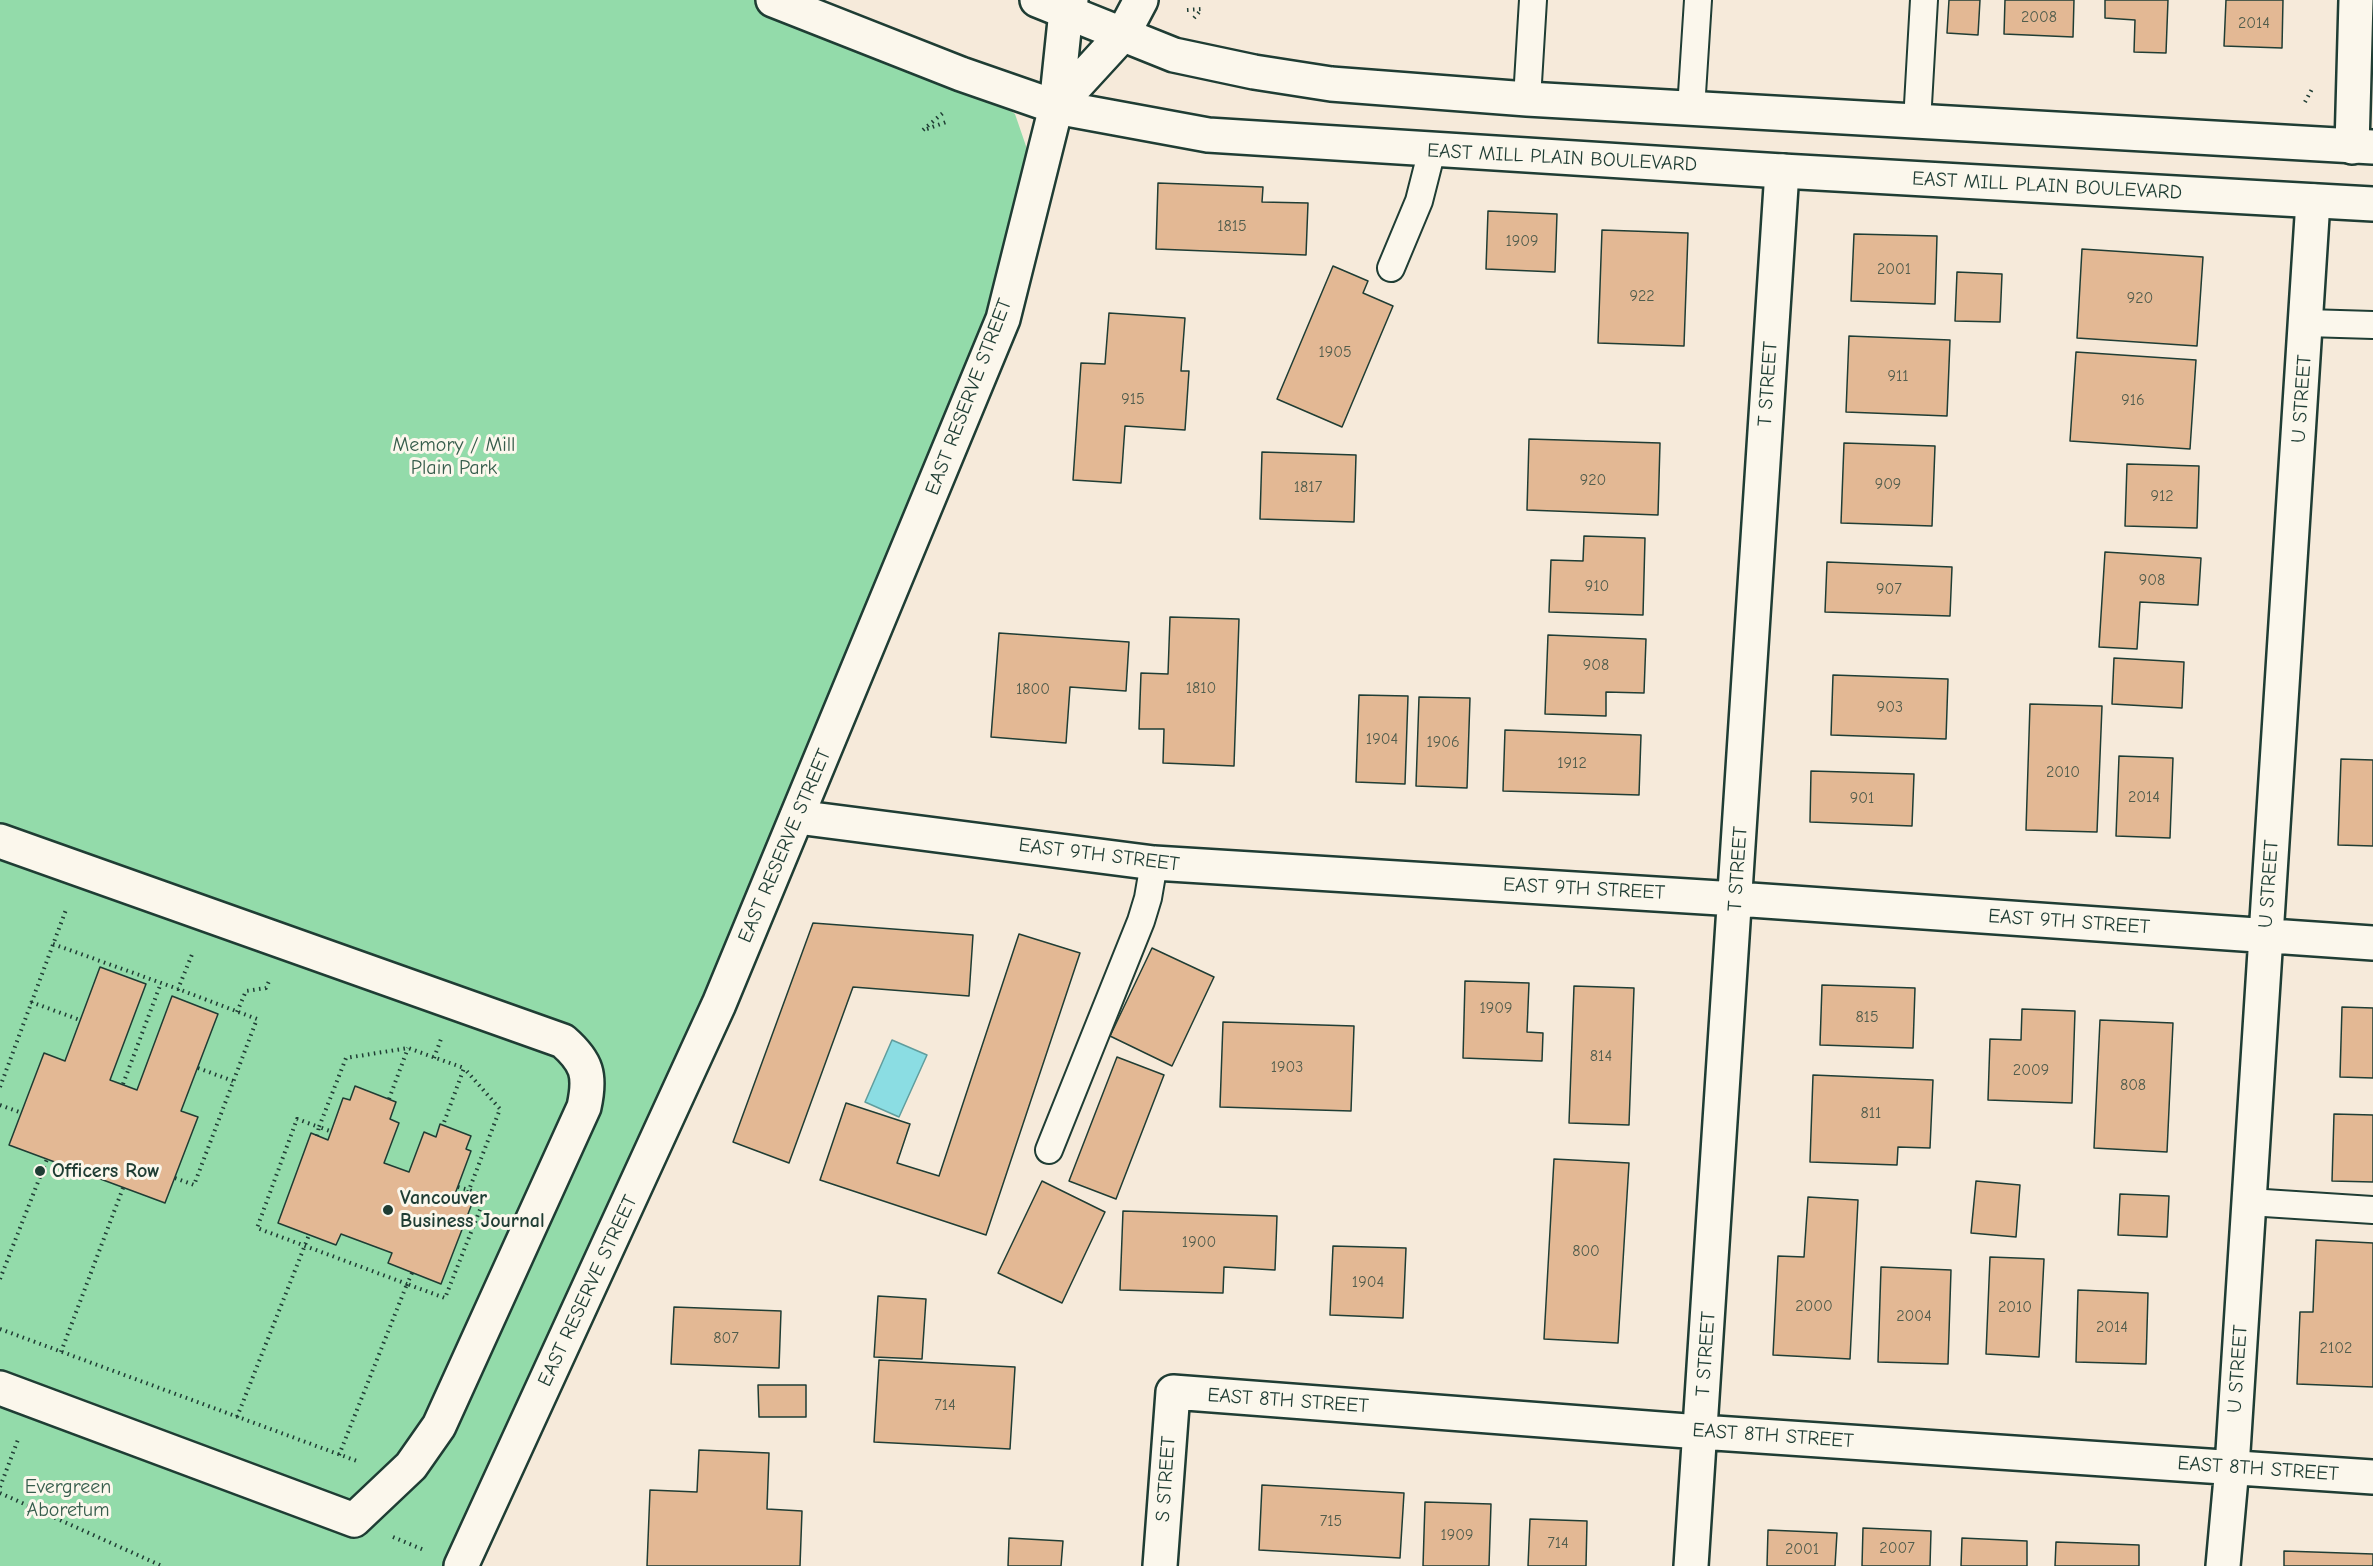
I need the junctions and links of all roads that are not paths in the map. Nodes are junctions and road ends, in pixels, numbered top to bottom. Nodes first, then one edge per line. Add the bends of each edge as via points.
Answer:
1 (773, 0) edge
2 (1141, 0) edge
3 (1533, 0) edge
4 (1698, 0) edge
5 (1924, 0) edge
6 (2356, 0) edge
7 (1058, 4) edge
8 (1123, 34) junction
9 (1527, 99) junction
10 (1056, 107) junction
11 (1691, 108) junction
12 (1917, 122) junction
13 (2362, 147) edge
14 (1432, 150) junction
15 (1782, 171) junction
16 (2313, 201) junction
17 (2373, 204) edge
18 (1391, 268) dead end
19 (2307, 323) junction
20 (2373, 325) edge
21 (797, 817) junction
22 (0, 841) edge
23 (1154, 863) junction
24 (1736, 899) junction
25 (2266, 936) junction
26 (2373, 943) edge
27 (1048, 1150) dead end
28 (2249, 1202) junction
29 (2373, 1210) edge
30 (0, 1388) edge
31 (1173, 1392) joint
32 (1700, 1432) junction
33 (2232, 1467) junction
34 (2373, 1477) edge
35 (461, 1566) edge
36 (1160, 1566) edge
37 (1691, 1566) edge
38 (2223, 1566) edge

1 - 10 street, EAST MILL PLAIN BOULEVARD
2 - 8 street, EAST RESERVE STREET
3 - 9 lane
4 - 11 lane
5 - 12 lane
6 - 13 street
7 - 8 street
7 - 10 street, EAST RESERVE STREET
8 - 9 street via 1174,55 1298,79
8 - 10 street, EAST RESERVE STREET
9 - 11 street
10 - 14 street, EAST MILL PLAIN BOULEVARD via 1208,135
10 - 21 street, EAST RESERVE STREET via 1003,320
11 - 12 street
12 - 13 street
14 - 15 street, EAST MILL PLAIN BOULEVARD
14 - 18 lane via 1419,201
15 - 16 street, EAST MILL PLAIN BOULEVARD
15 - 24 street, T STREET
16 - 17 street, EAST MILL PLAIN BOULEVARD
16 - 19 street, U STREET
19 - 20 lane
19 - 25 street, U STREET
21 - 23 street, EAST 9TH STREET
21 - 35 street, EAST RESERVE STREET via 719,1004
22 - 30 street via 563,1041 581,1056 588,1079 584,1107 439,1426 401,1477 354,1520
23 - 24 street, EAST 9TH STREET
23 - 27 lane via 1141,921
24 - 25 street, EAST 9TH STREET
24 - 32 street, T STREET
25 - 26 street, EAST 9TH STREET
25 - 28 street, U STREET
28 - 29 lane
28 - 33 street, U STREET
31 - 32 street, EAST 8TH STREET
31 - 36 street, S STREET
32 - 33 street, EAST 8TH STREET
32 - 37 street, T STREET
33 - 34 street, EAST 8TH STREET
33 - 38 street, U STREET

